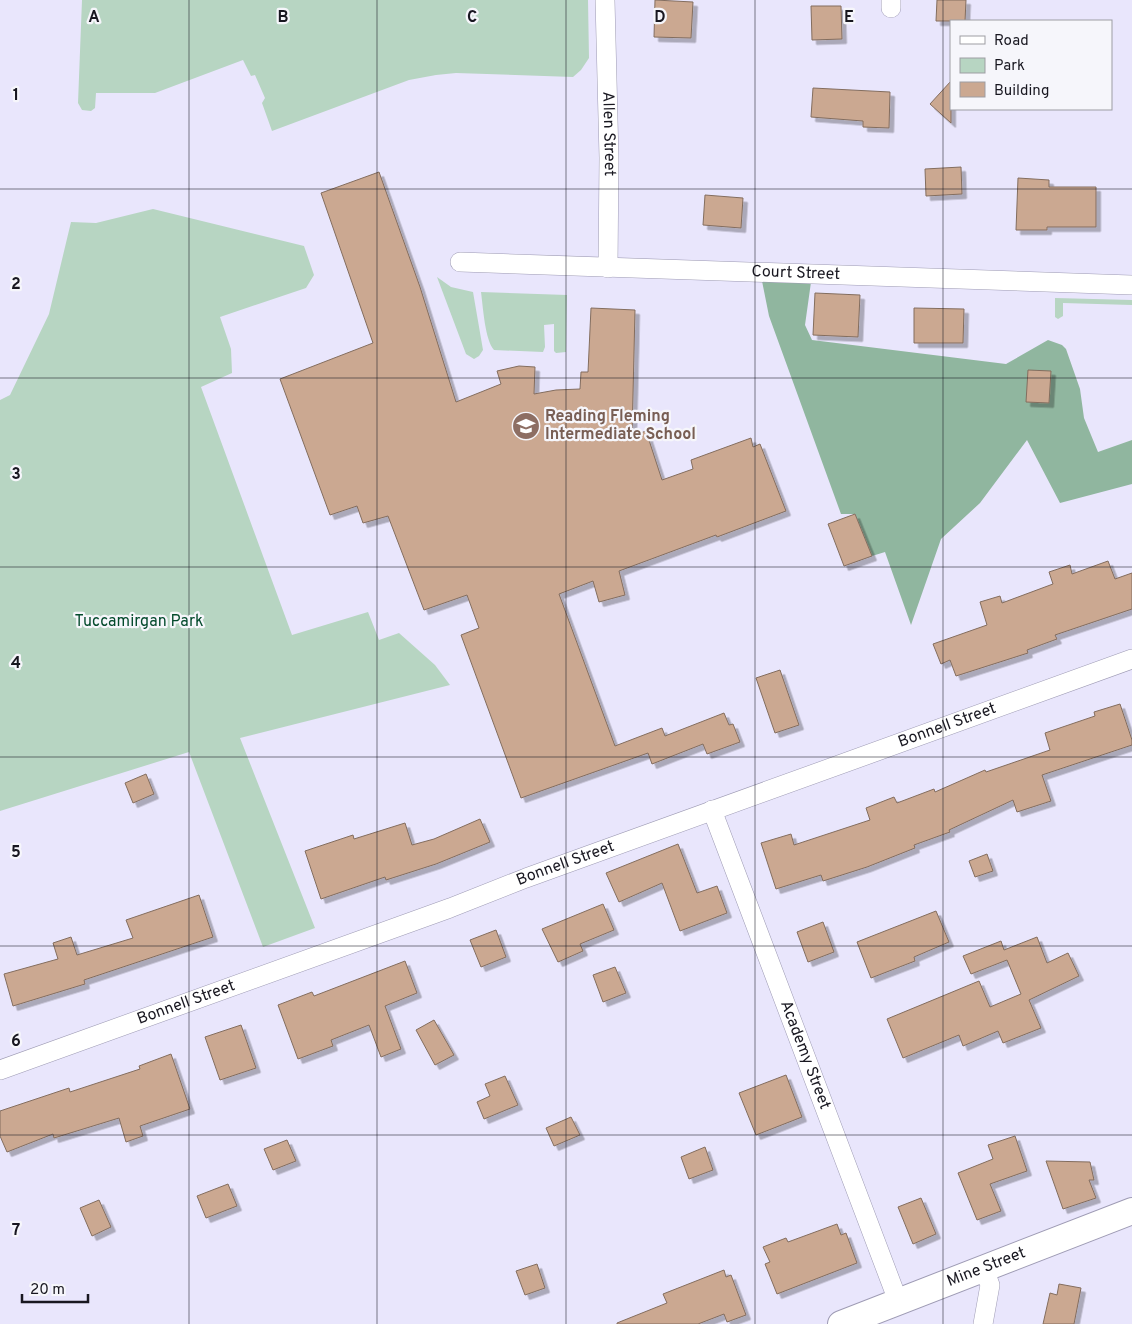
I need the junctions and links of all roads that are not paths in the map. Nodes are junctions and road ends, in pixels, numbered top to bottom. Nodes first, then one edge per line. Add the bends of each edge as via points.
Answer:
1 (605, 0) edge
2 (460, 262) dead end
3 (608, 268) junction
4 (1132, 285) edge
5 (1132, 659) edge
6 (712, 810) junction
7 (0, 1070) edge
8 (1132, 1211) edge
9 (984, 1269) junction
10 (898, 1301) junction
11 (840, 1324) edge
12 (983, 1324) edge

1 - 3 street, Allen Street
2 - 3 street, Court Street
3 - 4 street, Court Street
5 - 6 street, Bonnell Street
6 - 7 street, Bonnell Street
6 - 10 street, Academy Street
8 - 9 street, Mine Street
9 - 10 street, Mine Street
9 - 12 street via 990,1285
10 - 11 street, Mine Street

